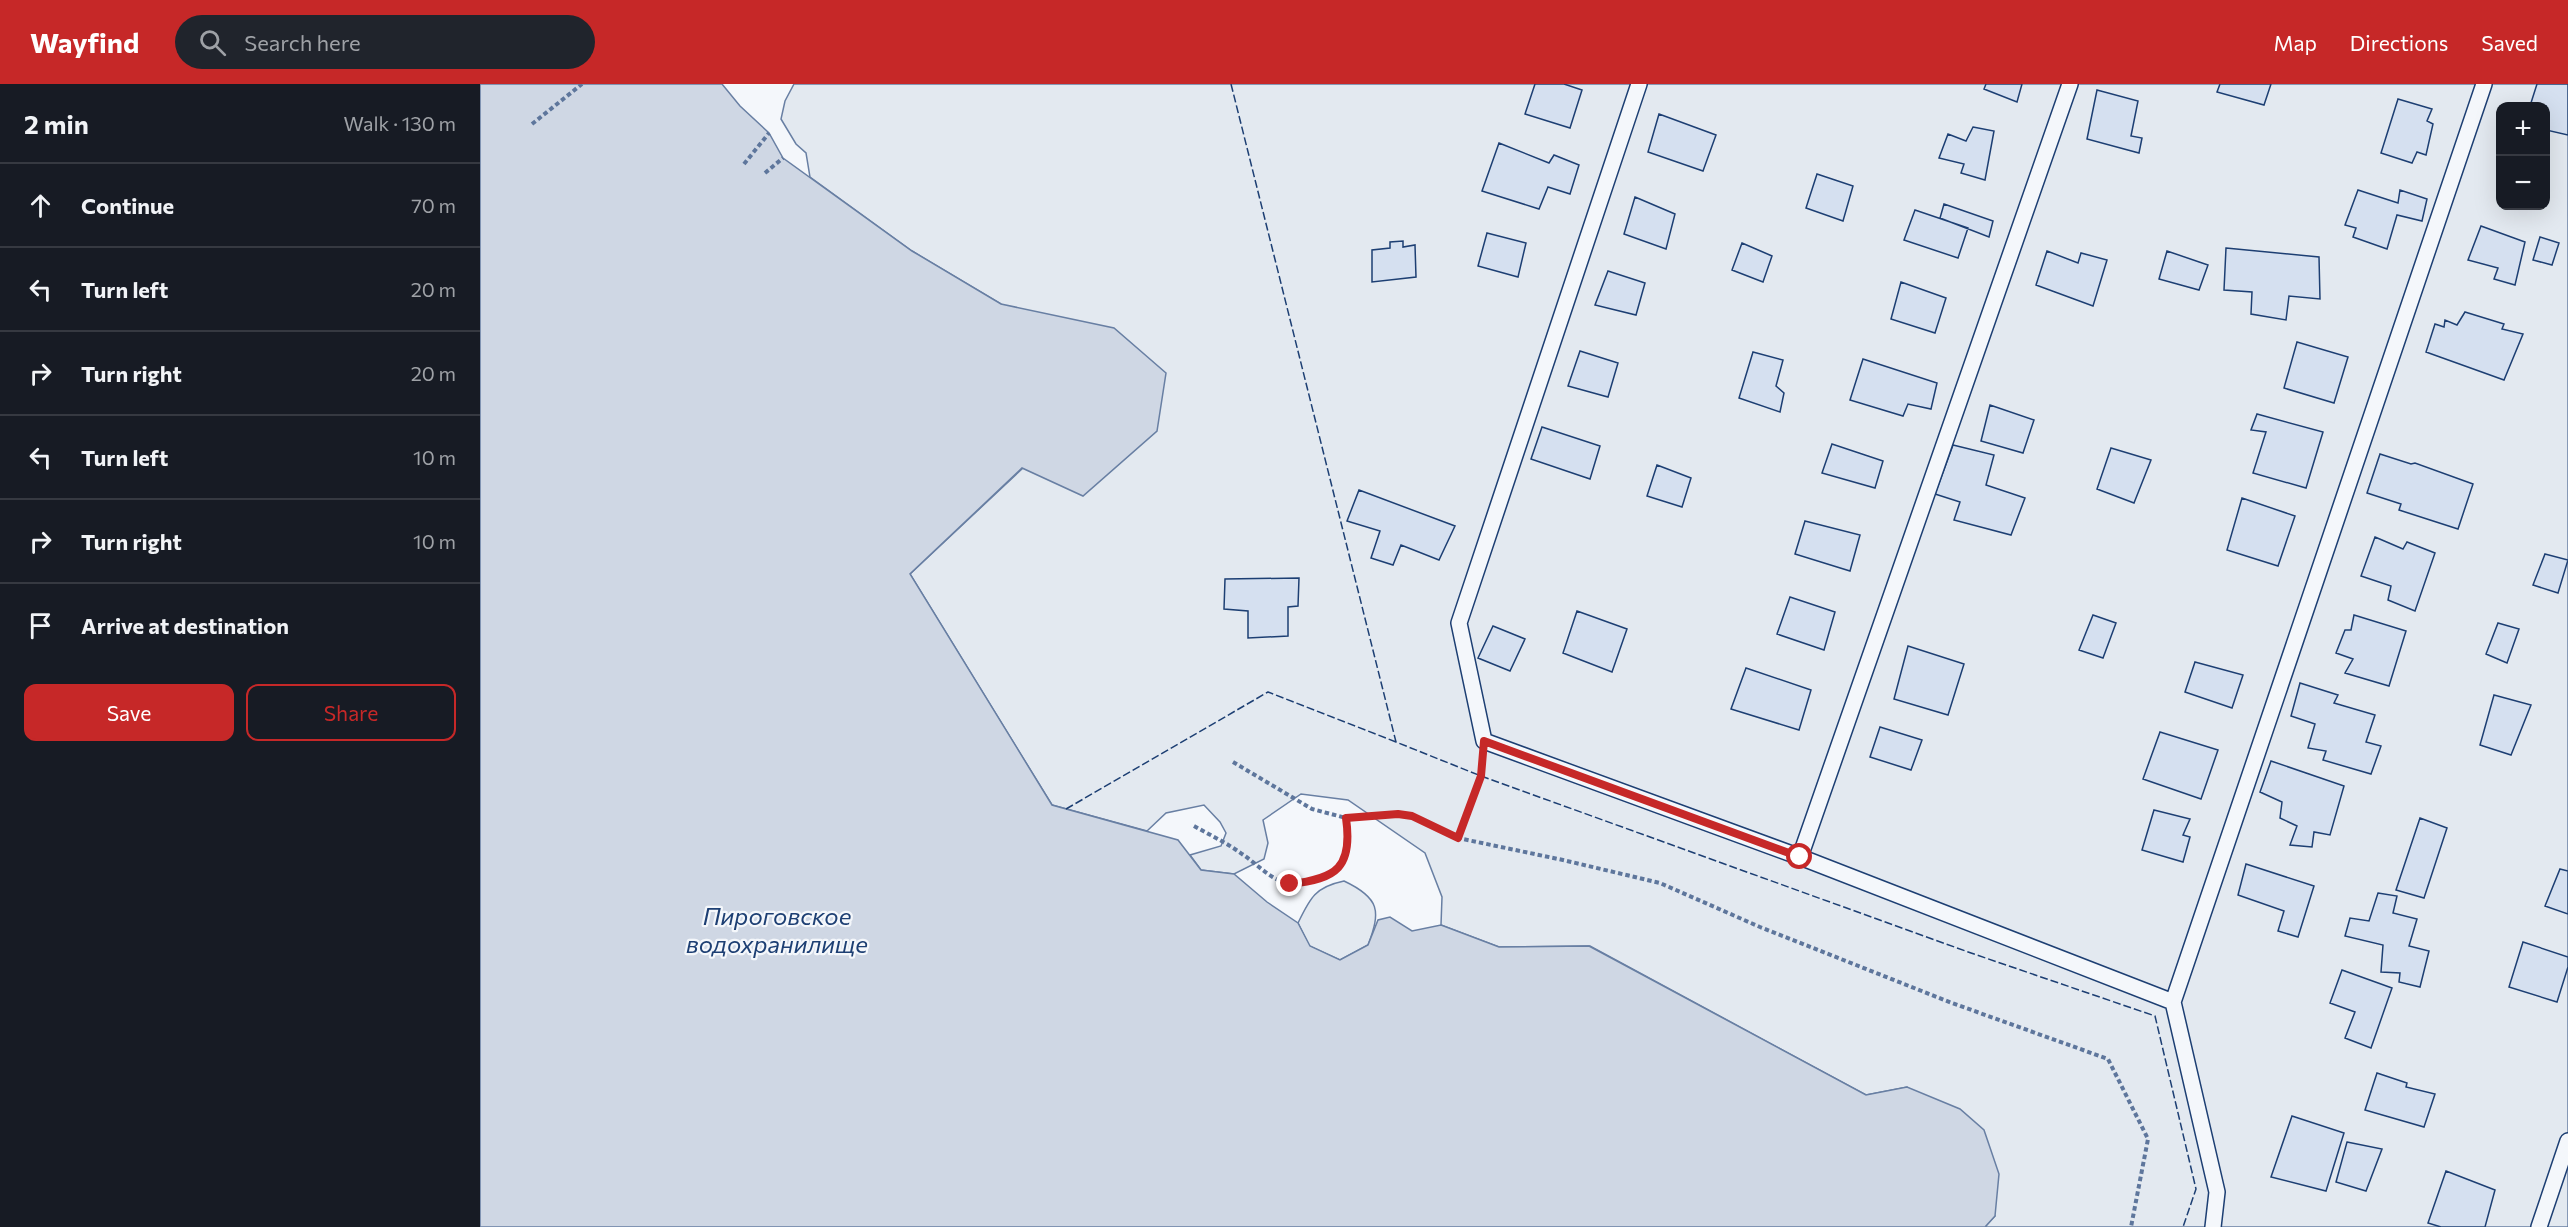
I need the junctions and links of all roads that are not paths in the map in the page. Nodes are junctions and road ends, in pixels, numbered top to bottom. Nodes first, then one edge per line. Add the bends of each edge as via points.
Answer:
1 (1639, 84) edge
2 (2070, 84) edge
3 (2484, 84) edge
4 (1800, 857) junction
5 (2173, 1002) junction
6 (2568, 1141) edge
7 (2213, 1227) edge
8 (2539, 1227) edge

1 - 4 lane via 1459,623 1484,741
2 - 4 lane
3 - 5 lane
4 - 5 lane
5 - 7 lane via 2217,1192
6 - 8 lane

